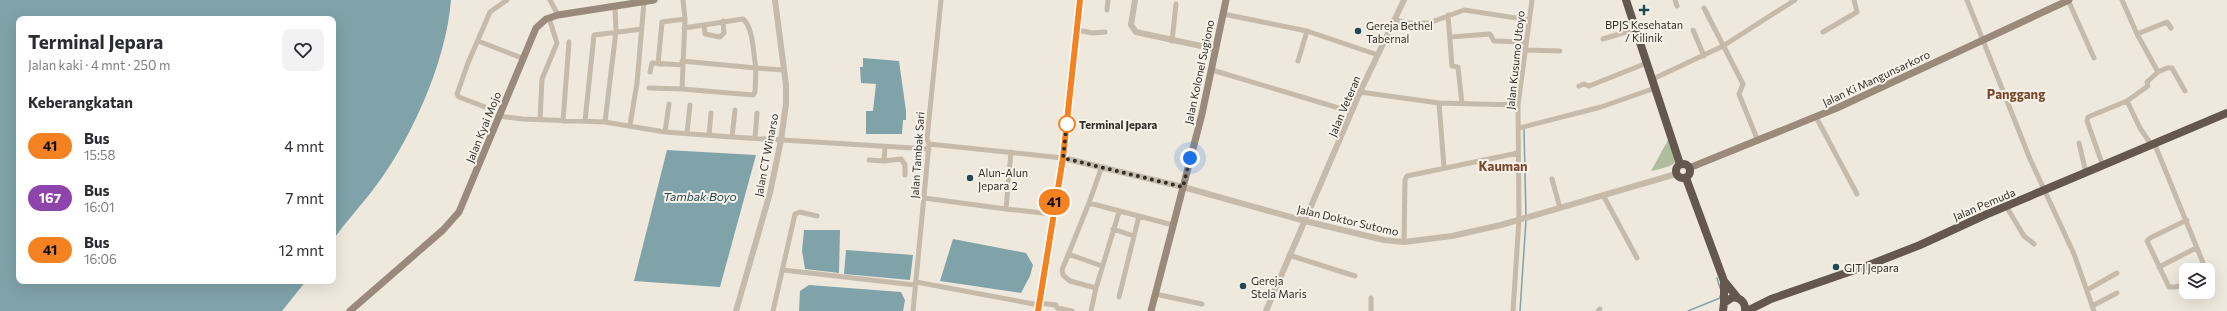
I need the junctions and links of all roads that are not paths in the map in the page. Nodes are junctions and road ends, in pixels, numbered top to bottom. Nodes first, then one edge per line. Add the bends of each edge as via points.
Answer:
1 (507, 0) edge
2 (550, 0) edge
3 (654, 0) edge
4 (683, 0) edge
5 (775, 0) edge
6 (940, 0) edge
7 (1080, 0) edge
8 (1108, 0) edge
9 (1135, 0) edge
10 (1226, 0) edge
11 (1404, 0) edge
12 (1532, 0) edge
13 (1626, 0) edge
14 (1675, 0) edge
15 (1795, 0) edge
16 (1854, 0) edge
17 (1967, 0) edge
18 (2068, 0) edge
19 (2122, 0) edge
20 (644, 2) junction
21 (2055, 2) edge
22 (1176, 4) dead end
23 (1677, 6) dead end
24 (615, 7) junction
25 (1704, 8) dead end
26 (1107, 10) dead end
27 (1223, 14) junction
28 (558, 15) junction
29 (1448, 15) junction
30 (549, 18) junction
31 (685, 18) junction
32 (1395, 20) junction
33 (1529, 20) junction
34 (723, 21) junction
35 (704, 25) junction
36 (684, 28) junction
37 (2171, 28) dead end
38 (642, 29) junction
39 (1636, 29) junction
40 (1078, 30) junction
41 (1693, 30) dead end
42 (616, 31) junction
43 (1307, 31) junction
44 (1105, 32) dead end
45 (1823, 32) dead end
46 (2137, 34) junction
47 (1450, 37) junction
48 (1603, 39) dead end
49 (1982, 40) junction
50 (478, 41) junction
51 (1172, 41) junction
52 (569, 42) dead end
53 (1526, 42) junction
54 (1723, 46) junction
55 (1215, 49) junction
56 (1525, 50) junction
57 (1560, 51) dead end
58 (1378, 55) junction
59 (1704, 56) junction
60 (522, 58) junction
61 (2094, 58) dead end
62 (1298, 61) dead end
63 (682, 63) junction
64 (658, 64) junction
65 (1647, 64) junction
66 (756, 68) junction
67 (784, 70) junction
68 (1212, 70) junction
69 (650, 72) dead end
70 (2158, 72) junction
71 (1653, 79) junction
72 (1579, 86) dead end
73 (649, 88) dead end
74 (1655, 88) junction
75 (682, 89) junction
76 (2185, 90) dead end
77 (1360, 92) junction
78 (2128, 101) junction
79 (1439, 103) junction
80 (669, 104) dead end
81 (690, 104) dead end
82 (1462, 104) junction
83 (1518, 106) junction
84 (485, 107) dead end
85 (735, 110) dead end
86 (1352, 112) junction
87 (2227, 112) edge
88 (711, 113) dead end
89 (757, 113) dead end
90 (498, 116) junction
91 (1816, 117) junction
92 (540, 120) junction
93 (564, 121) junction
94 (585, 121) junction
95 (605, 122) junction
96 (630, 125) junction
97 (1519, 128) junction
98 (666, 132) junction
99 (687, 133) junction
100 (709, 135) junction
101 (732, 137) junction
102 (755, 138) junction
103 (781, 140) junction
104 (1758, 141) junction
105 (2079, 143) dead end
106 (2153, 145) junction
107 (929, 146) junction
108 (885, 147) junction
109 (1011, 152) junction
110 (1518, 153) junction
111 (1063, 158) junction
112 (869, 160) dead end
113 (884, 161) junction
114 (1680, 164) junction
115 (2103, 166) junction
116 (1444, 167) junction
117 (1101, 168) junction
118 (1689, 168) junction
119 (2086, 173) junction
120 (1676, 174) junction
121 (905, 175) dead end
122 (1686, 178) junction
123 (1552, 179) dead end
124 (1183, 187) junction
125 (2045, 190) junction
126 (1857, 194) dead end
127 (1603, 195) junction
128 (924, 198) junction
129 (1089, 203) junction
130 (2006, 206) junction
131 (1560, 208) junction
132 (1006, 209) junction
133 (1119, 212) junction
134 (1052, 214) junction
135 (817, 216) dead end
136 (1139, 216) junction
137 (1521, 218) junction
138 (2187, 220) junction
139 (1304, 221) junction
140 (1173, 225) junction
141 (1113, 229) junction
142 (1134, 236) junction
143 (1404, 242) junction
144 (2034, 244) dead end
145 (2196, 248) junction
146 (1068, 254) junction
147 (1290, 255) junction
148 (1637, 258) dead end
149 (2203, 263) edge
150 (1102, 266) junction
151 (2159, 267) junction
152 (783, 270) junction
153 (2117, 273) dead end
154 (1354, 276) dead end
155 (1724, 281) junction
156 (916, 283) junction
157 (2179, 286) edge
158 (1096, 288) junction
159 (2087, 290) junction
160 (2117, 293) dead end
161 (1155, 294) junction
162 (1119, 297) dead end
163 (1737, 297) junction
164 (1371, 298) dead end
165 (1202, 304) dead end
166 (1038, 307) edge
167 (1721, 308) edge
168 (1745, 308) edge
169 (2093, 309) edge
170 (350, 311) edge
171 (736, 311) edge
172 (773, 311) edge
173 (912, 311) edge
174 (1072, 311) edge
175 (1091, 311) edge
176 (1151, 311) edge
177 (1266, 311) edge
178 (1371, 311) edge
179 (1513, 311) edge

1 - 50 street via 490,12
2 - 28 street
3 - 20 main road, Jalan Kyai Mojo
4 - 31 street
5 - 67 street, Jalan CT Winarso
6 - 107 street, Jalan Tambak Sari via 927,139
7 - 40 street
8 - 26 street
9 - 51 street via 1131,25 1135,31
10 - 27 main road, Jalan Kolonel Sugiono
11 - 32 street, Jalan Veteran
12 - 33 street, Jalan Kusumo Utoyo
13 - 39 highway
14 - 23 street
15 - 54 street
16 - 45 street via 1857,12
17 - 49 street
18 - 21 main road, Jalan Ki Mangunsarkoro
18 - 61 street
19 - 46 street
20 - 24 main road, Jalan Kyai Mojo
20 - 38 street
21 - 49 main road, Jalan Ki Mangunsarkoro
22 - 51 street
24 - 28 main road, Jalan Kyai Mojo
24 - 42 street
25 - 54 street
27 - 43 street
27 - 55 main road, Jalan Kolonel Sugiono
28 - 30 main road, Jalan Kyai Mojo
29 - 32 street via 1420,24
29 - 33 street via 1464,10
29 - 47 street
30 - 60 main road, Jalan Kyai Mojo via 536,28
30 - 92 street via 557,43 542,79
31 - 36 street
31 - 64 street via 662,22
32 - 58 street, Jalan Veteran
33 - 53 street, Jalan Kusumo Utoyo
34 - 35 street
34 - 35 street via 724,33 720,37 705,34
34 - 66 street via 741,18 747,22
35 - 36 street
36 - 63 street
37 - 46 street via 2167,22
38 - 42 street
38 - 96 street
39 - 48 street
39 - 65 highway
40 - 44 street
40 - 111 street
41 - 59 street
42 - 94 street via 593,35
42 - 95 street
43 - 58 street
43 - 62 street
46 - 70 street
47 - 53 street via 1490,34 1494,41
47 - 82 street via 1452,66 1458,66
49 - 91 main road, Jalan Ki Mangunsarkoro
49 - 125 street
50 - 60 street
50 - 84 street via 457,96
51 - 55 street
52 - 93 street
53 - 56 street, Jalan Kusumo Utoyo
54 - 59 street
54 - 104 street via 1743,84 1739,94
55 - 68 main road, Jalan Kolonel Sugiono
56 - 57 street
56 - 83 street, Jalan Kusumo Utoyo
58 - 77 street, Jalan Veteran
59 - 71 street
60 - 90 main road, Jalan Kyai Mojo
63 - 64 street
63 - 66 street
63 - 75 street
64 - 69 street via 652,63
65 - 71 highway
65 - 72 street via 1590,86
66 - 67 street
66 - 75 street via 753,95
67 - 103 street, Jalan CT Winarso via 786,104
68 - 86 street
68 - 124 main road, Jalan Kolonel Sugiono
70 - 76 street via 2172,68
70 - 78 street via 2147,82 2148,86
71 - 74 highway
73 - 75 street
74 - 97 street via 1601,107
74 - 114 highway
77 - 79 street
77 - 86 street, Jalan Veteran
78 - 106 street via 2140,128
78 - 115 street via 2088,119
79 - 82 street
79 - 116 street
80 - 98 street
81 - 99 street
82 - 83 street
83 - 97 street, Jalan Kusumo Utoyo
85 - 101 street
86 - 139 street, Jalan Veteran
87 - 106 highway, Jalan Pemuda
88 - 100 street
89 - 102 street
90 - 92 street
90 - 170 main road, Jalan Kyai Mojo via 471,186 456,216
91 - 104 main road, Jalan Ki Mangunsarkoro
91 - 126 street
92 - 93 street
93 - 94 street
94 - 95 street
95 - 96 street
96 - 98 street
97 - 110 street, Jalan Kusumo Utoyo
98 - 99 street
99 - 100 street
100 - 101 street
101 - 102 street
102 - 103 street
103 - 108 street
103 - 171 street, Jalan CT Winarso via 761,228
104 - 118 main road, Jalan Ki Mangunsarkoro
105 - 119 street
106 - 115 highway, Jalan Pemuda
106 - 138 street
107 - 108 street
107 - 109 street
107 - 128 street, Jalan Tambak Sari
108 - 113 street
109 - 111 street
109 - 132 street
110 - 116 street
110 - 137 street, Jalan Kusumo Utoyo
111 - 117 street, Jalan Doktor Sutomo
111 - 134 street
112 - 113 street
113 - 121 street via 901,159 905,165
114 - 118 highway via 1685,164
114 - 120 highway via 1676,168
115 - 119 highway, Jalan Pemuda
116 - 143 street via 1406,177
117 - 124 street, Jalan Doktor Sutomo
117 - 129 street
118 - 122 highway via 1690,174
119 - 125 highway, Jalan Pemuda
120 - 122 highway via 1680,178
120 - 127 street, Jalan Doktor Sutomo
122 - 155 highway
123 - 131 street
124 - 139 street, Jalan Doktor Sutomo
124 - 140 main road, Jalan Kolonel Sugiono
125 - 130 highway, Jalan Pemuda
125 - 159 street
127 - 131 street, Jalan Doktor Sutomo
127 - 148 street
128 - 132 street
128 - 156 street, Jalan Tambak Sari
129 - 133 street
129 - 146 street
130 - 144 street via 2024,236
130 - 168 highway, Jalan Pemuda via 1869,265
131 - 137 street, Jalan Doktor Sutomo
132 - 134 street
133 - 136 street
133 - 141 street
134 - 166 street
135 - 152 street via 800,212 795,214
136 - 140 street
136 - 142 street
137 - 143 street, Jalan Doktor Sutomo via 1452,236
137 - 179 street, Jalan Kusumo Utoyo
138 - 145 street
138 - 151 street via 2147,241
139 - 143 street, Jalan Doktor Sutomo via 1384,240
139 - 147 street, Jalan Veteran
140 - 161 main road, Jalan Kolonel Sugiono
141 - 142 street
141 - 150 street
142 - 162 street
145 - 149 street
145 - 151 street
146 - 150 street
146 - 158 street via 1063,275 1070,281
147 - 154 street
147 - 177 street, Jalan Veteran
150 - 158 street
151 - 157 street via 2169,287
152 - 156 street
152 - 172 street
153 - 159 street
155 - 163 highway
155 - 167 highway
156 - 166 street
156 - 173 street, Jalan Tambak Sari
158 - 175 street
159 - 169 street
160 - 169 street
161 - 165 street
161 - 176 main road, Jalan Kolonel Sugiono
163 - 167 highway via 1730,298
163 - 168 highway
164 - 178 street
166 - 174 street via 1056,305 1057,308

